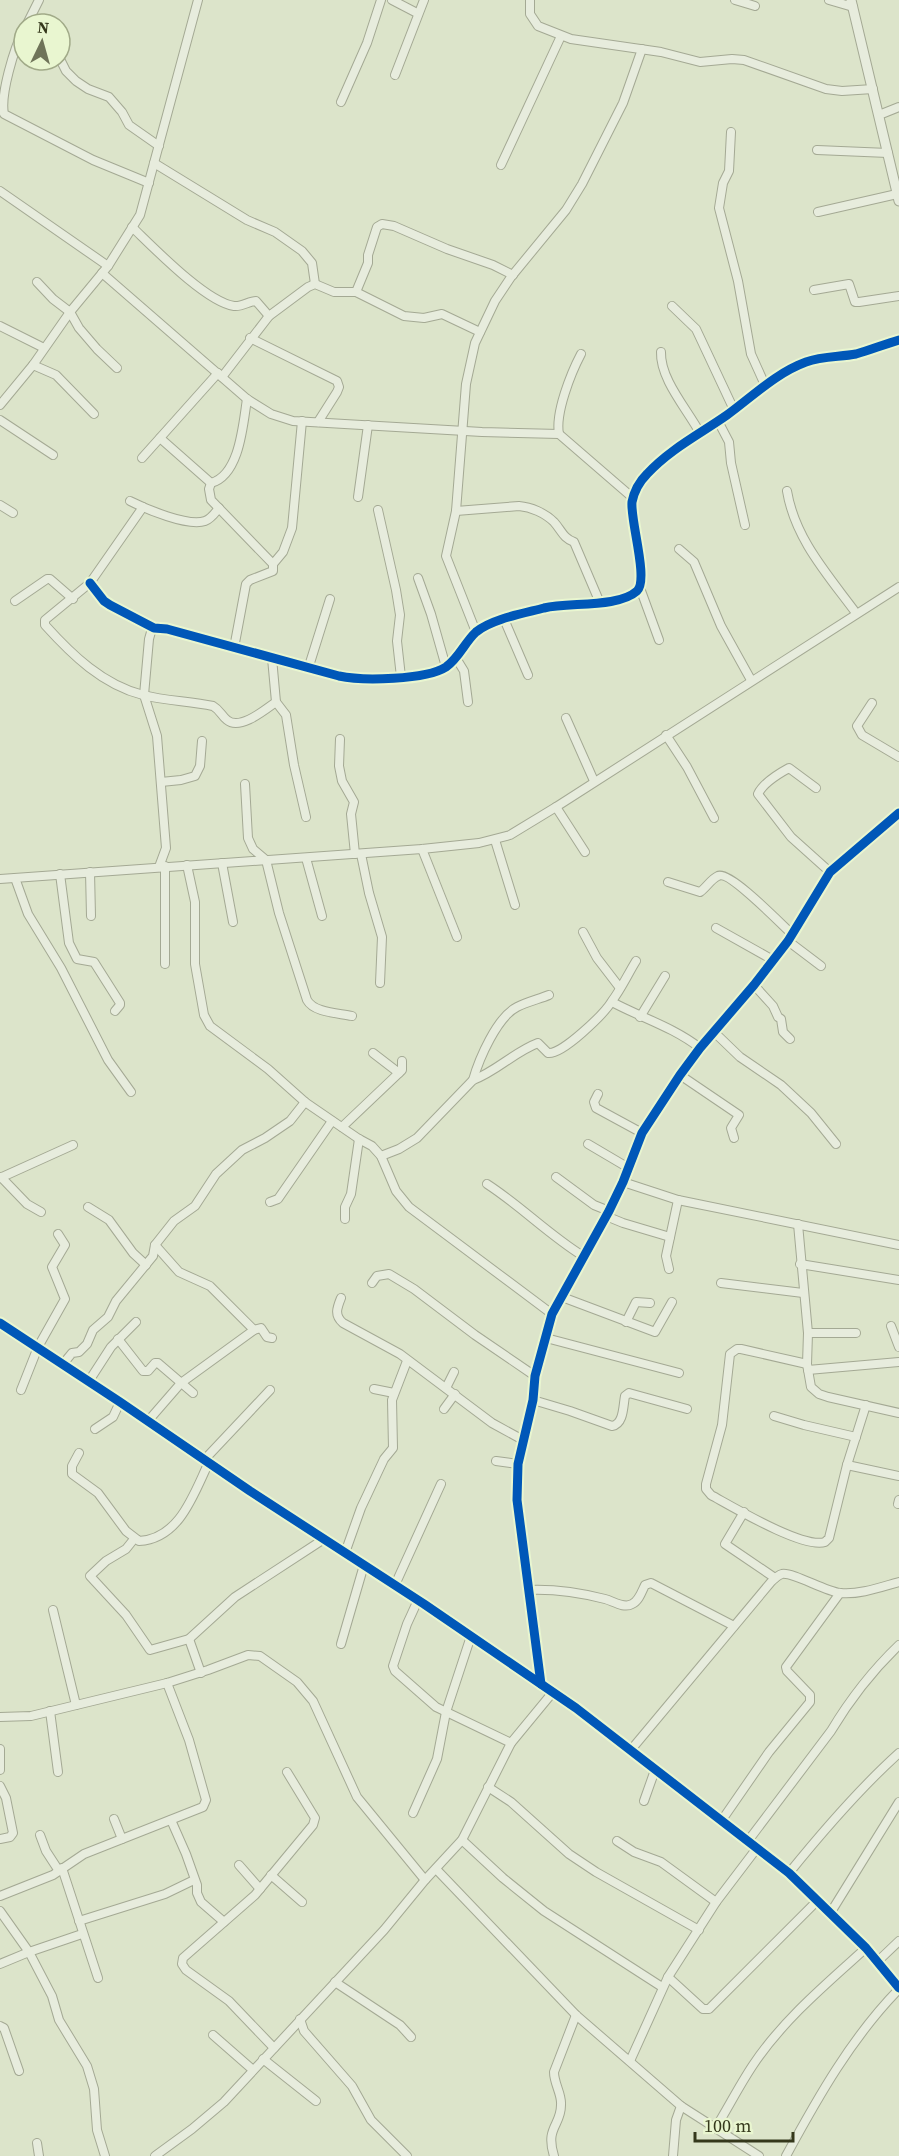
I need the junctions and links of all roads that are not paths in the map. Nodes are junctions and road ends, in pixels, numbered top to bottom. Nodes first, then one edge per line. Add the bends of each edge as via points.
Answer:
1 (198, 0) edge
2 (381, 0) edge
3 (392, 0) edge
4 (424, 0) edge
5 (530, 0) edge
6 (735, 0) edge
7 (829, 0) edge
8 (852, 4) edge
9 (755, 6) dead end
10 (417, 13) junction
11 (561, 36) junction
12 (642, 49) junction
13 (12, 56) edge
14 (67, 72) edge
15 (395, 75) dead end
16 (873, 89) junction
17 (341, 102) dead end
18 (899, 107) edge
19 (879, 115) junction
20 (731, 132) dead end
21 (159, 146) junction
22 (818, 150) dead end
23 (888, 153) junction
24 (154, 164) junction
25 (501, 165) dead end
26 (148, 183) junction
27 (0, 191) edge
28 (898, 197) edge
29 (818, 212) dead end
30 (132, 227) junction
31 (108, 266) junction
32 (102, 273) junction
33 (513, 275) junction
34 (37, 282) dead end
35 (315, 284) junction
36 (814, 290) dead end
37 (356, 292) junction
38 (899, 296) edge
39 (672, 306) dead end
40 (70, 312) junction
41 (269, 316) junction
42 (62, 324) junction
43 (0, 326) edge
44 (79, 328) junction
45 (480, 332) junction
46 (250, 338) junction
47 (899, 340) edge
48 (44, 348) junction
49 (661, 352) dead end
50 (581, 354) dead end
51 (33, 365) junction
52 (117, 368) dead end
53 (220, 375) junction
54 (765, 385) junction
55 (247, 399) junction
56 (1, 403) edge
57 (734, 410) junction
58 (94, 414) dead end
59 (0, 420) edge
60 (302, 421) junction
61 (318, 422) junction
62 (718, 422) junction
63 (368, 425) junction
64 (464, 431) junction
65 (700, 433) junction
66 (559, 434) junction
67 (160, 438) junction
68 (53, 455) dead end
69 (142, 458) dead end
70 (211, 483) junction
71 (787, 491) dead end
72 (358, 497) dead end
73 (633, 498) junction
74 (130, 501) dead end
75 (0, 505) edge
76 (143, 507) junction
77 (219, 508) junction
78 (378, 510) dead end
79 (456, 511) junction
80 (13, 513) dead end
81 (745, 525) dead end
82 (679, 549) dead end
83 (273, 564) junction
84 (418, 578) dead end
85 (90, 583) junction
86 (899, 586) edge
87 (639, 588) junction
88 (73, 599) junction
89 (330, 599) dead end
90 (15, 601) dead end
91 (600, 603) junction
92 (856, 613) junction
93 (504, 619) junction
94 (154, 628) junction
95 (476, 632) junction
96 (659, 640) dead end
97 (234, 648) junction
98 (272, 658) junction
99 (456, 658) junction
100 (309, 666) junction
101 (446, 667) junction
102 (528, 675) dead end
103 (401, 677) junction
104 (751, 680) junction
105 (144, 696) junction
106 (276, 702) junction
107 (468, 702) dead end
108 (872, 703) dead end
109 (566, 718) dead end
110 (666, 735) junction
111 (340, 738) dead end
112 (202, 741) dead end
113 (899, 757) edge
114 (161, 782) junction
115 (594, 782) junction
116 (245, 784) dead end
117 (816, 788) dead end
118 (556, 807) junction
119 (899, 813) edge
120 (306, 817) dead end
121 (714, 818) dead end
122 (495, 840) junction
123 (166, 848) junction
124 (422, 849) junction
125 (585, 852) dead end
126 (358, 854) junction
127 (306, 858) junction
128 (266, 860) junction
129 (222, 863) junction
130 (187, 865) junction
131 (162, 866) junction
132 (176, 866) junction
133 (90, 872) junction
134 (830, 872) junction
135 (60, 874) junction
136 (15, 878) junction
137 (0, 879) edge
138 (668, 882) dead end
139 (515, 905) dead end
140 (90, 916) dead end
141 (322, 916) dead end
142 (233, 922) dead end
143 (716, 928) dead end
144 (583, 932) dead end
145 (457, 937) dead end
146 (790, 937) junction
147 (773, 960) junction
148 (636, 961) dead end
149 (165, 963) dead end
150 (821, 966) dead end
151 (665, 976) dead end
152 (380, 983) dead end
153 (754, 985) junction
154 (620, 988) junction
155 (549, 995) dead end
156 (612, 1002) junction
157 (115, 1011) dead end
158 (352, 1016) dead end
159 (640, 1017) junction
160 (714, 1032) junction
161 (790, 1038) dead end
162 (700, 1048) junction
163 (373, 1053) dead end
164 (402, 1061) dead end
165 (399, 1073) junction
166 (681, 1075) junction
167 (473, 1080) junction
168 (131, 1092) dead end
169 (598, 1094) dead end
170 (305, 1102) junction
171 (332, 1121) junction
172 (342, 1127) junction
173 (642, 1133) junction
174 (734, 1138) dead end
175 (359, 1139) junction
176 (73, 1144) dead end
177 (588, 1144) dead end
178 (836, 1144) dead end
179 (381, 1156) junction
180 (627, 1167) junction
181 (1, 1177) edge
182 (556, 1177) dead end
183 (623, 1182) junction
184 (487, 1184) dead end
185 (678, 1200) junction
186 (270, 1202) dead end
187 (88, 1207) dead end
188 (41, 1212) dead end
189 (607, 1214) junction
190 (345, 1219) dead end
191 (798, 1224) junction
192 (58, 1234) dead end
193 (670, 1237) junction
194 (899, 1245) edge
195 (156, 1251) junction
196 (583, 1256) junction
197 (800, 1264) junction
198 (146, 1265) junction
199 (669, 1269) dead end
200 (899, 1280) edge
201 (372, 1283) dead end
202 (721, 1283) dead end
203 (803, 1293) junction
204 (562, 1297) junction
205 (341, 1298) dead end
206 (672, 1302) dead end
207 (650, 1303) dead end
208 (552, 1314) junction
209 (136, 1322) dead end
210 (626, 1322) junction
211 (0, 1323) edge
212 (891, 1326) dead end
213 (254, 1330) junction
214 (808, 1333) junction
215 (856, 1333) dead end
216 (272, 1338) dead end
217 (546, 1338) junction
218 (118, 1339) junction
219 (38, 1347) junction
220 (899, 1347) edge
221 (408, 1361) junction
222 (899, 1362) edge
223 (63, 1364) junction
224 (808, 1367) junction
225 (454, 1372) dead end
226 (679, 1373) dead end
227 (535, 1376) junction
228 (89, 1381) junction
229 (181, 1383) junction
230 (446, 1388) junction
231 (374, 1389) dead end
232 (21, 1390) dead end
233 (270, 1390) dead end
234 (193, 1393) dead end
235 (394, 1393) junction
236 (455, 1394) junction
237 (533, 1400) junction
238 (120, 1402) junction
239 (866, 1405) junction
240 (444, 1409) dead end
241 (687, 1409) dead end
242 (899, 1413) edge
243 (774, 1416) dead end
244 (148, 1421) junction
245 (95, 1429) dead end
246 (856, 1437) junction
247 (523, 1440) junction
248 (79, 1453) dead end
249 (207, 1461) junction
250 (496, 1461) dead end
251 (518, 1464) junction
252 (848, 1466) junction
253 (899, 1476) edge
254 (441, 1484) dead end
255 (744, 1512) junction
256 (134, 1539) junction
257 (324, 1539) junction
258 (345, 1553) junction
259 (364, 1565) junction
260 (775, 1578) junction
261 (899, 1582) edge
262 (395, 1585) junction
263 (529, 1590) junction
264 (840, 1593) junction
265 (418, 1600) junction
266 (53, 1610) dead end
267 (734, 1626) junction
268 (471, 1636) junction
269 (189, 1639) junction
270 (341, 1644) dead end
271 (899, 1645) edge
272 (201, 1673) junction
273 (167, 1683) junction
274 (541, 1684) junction
275 (553, 1692) junction
276 (76, 1705) junction
277 (50, 1712) junction
278 (446, 1712) junction
279 (0, 1717) edge
280 (511, 1743) junction
281 (0, 1749) edge
282 (630, 1751) junction
283 (899, 1753) edge
284 (0, 1770) edge
285 (655, 1770) junction
286 (58, 1772) dead end
287 (287, 1772) dead end
288 (0, 1786) edge
289 (488, 1788) junction
290 (644, 1801) dead end
291 (899, 1802) edge
292 (413, 1813) dead end
293 (114, 1819) dead end
294 (171, 1820) junction
295 (722, 1820) junction
296 (40, 1835) dead end
297 (0, 1839) edge
298 (122, 1839) junction
299 (462, 1840) junction
300 (617, 1840) dead end
301 (748, 1841) junction
302 (757, 1848) junction
303 (239, 1865) dead end
304 (436, 1869) junction
305 (61, 1870) junction
306 (789, 1873) junction
307 (271, 1875) junction
308 (194, 1880) junction
309 (425, 1880) junction
310 (260, 1889) junction
311 (0, 1896) edge
312 (818, 1900) junction
313 (302, 1902) dead end
314 (716, 1902) junction
315 (0, 1911) edge
316 (831, 1912) junction
317 (79, 1921) junction
318 (224, 1922) junction
319 (699, 1930) junction
320 (82, 1934) junction
321 (899, 1941) edge
322 (866, 1948) junction
323 (29, 1952) junction
324 (878, 1961) junction
325 (0, 1964) edge
326 (668, 1977) junction
327 (98, 1978) dead end
328 (335, 1982) junction
329 (662, 1987) junction
330 (899, 1988) edge
331 (576, 2015) junction
332 (300, 2019) junction
333 (0, 2026) edge
334 (292, 2028) junction
335 (304, 2031) junction
336 (213, 2035) dead end
337 (411, 2037) dead end
338 (274, 2048) junction
339 (263, 2059) junction
340 (630, 2061) junction
341 (253, 2070) junction
342 (19, 2071) dead end
343 (316, 2101) dead end
344 (681, 2106) junction
345 (715, 2129) junction
346 (37, 2143) dead end
347 (39, 2156) edge
348 (105, 2156) edge
349 (155, 2156) edge
350 (407, 2156) edge
351 (554, 2156) edge
352 (673, 2156) edge
353 (759, 2156) edge
354 (786, 2156) edge

1 - 21 street
2 - 17 street via 367,44
3 - 10 street
4 - 10 street
5 - 11 street via 532,20
6 - 9 street
7 - 8 street
8 - 16 street
10 - 15 street
11 - 12 street
11 - 25 street
12 - 16 street via 700,62 744,60 826,89
12 - 33 street via 623,103 582,184
13 - 26 street via 2,86 0,104 4,114 93,160
14 - 21 street via 88,89 109,97 129,125
16 - 19 street
18 - 19 street
19 - 23 street
20 - 54 street via 729,171 719,208 738,280 751,354
21 - 24 street
22 - 23 street
23 - 28 street
24 - 26 street
24 - 35 street via 302,251 312,263
26 - 30 street via 140,215
27 - 31 street
28 - 29 street
30 - 31 street
30 - 41 street via 201,290 232,306 255,300
31 - 32 street
32 - 40 street
32 - 53 street
33 - 37 street via 382,224 377,227
33 - 45 street
34 - 40 street
35 - 37 street via 334,292
35 - 41 street
36 - 38 street via 849,284 853,299 859,303
37 - 45 street via 404,316 424,318 442,314
39 - 57 street via 696,329
40 - 42 street
40 - 44 street
41 - 46 street
42 - 44 street
42 - 48 street
43 - 48 street
44 - 52 street
45 - 64 street via 466,384
46 - 53 street
46 - 61 street via 337,381 338,392
47 - 54 street via 855,354 807,362
48 - 51 street
49 - 65 street via 667,379
50 - 66 street via 558,421
51 - 56 street
51 - 58 street via 56,375
53 - 55 street
53 - 67 street
54 - 57 street
55 - 60 street via 271,414
55 - 70 street via 236,456 219,480
57 - 62 street
59 - 68 street
60 - 61 street
60 - 83 street via 292,528 283,552
61 - 63 street
62 - 65 street
62 - 81 street via 729,442
63 - 64 street
63 - 72 street
64 - 66 street
64 - 79 street
65 - 73 street via 646,474
66 - 73 street
67 - 69 street
67 - 70 street
70 - 77 street via 209,495
71 - 92 street via 792,515 806,544
73 - 87 street via 641,567
74 - 76 street
75 - 80 street
76 - 77 street via 195,522 207,521
76 - 85 street
77 - 83 street
78 - 103 street via 398,601
79 - 91 street via 519,506 541,513 574,542
79 - 95 street via 446,556
82 - 104 street via 693,562 721,626
83 - 97 street via 273,571 246,584
84 - 101 street
85 - 88 street
85 - 94 street via 104,601
86 - 92 street
87 - 91 street
87 - 96 street
88 - 90 street via 47,579
88 - 105 street via 45,620 45,625 68,651 109,682
89 - 100 street
91 - 93 street via 558,605
92 - 104 street
93 - 95 street
93 - 102 street
94 - 97 street
94 - 105 street via 149,639
95 - 99 street
97 - 98 street
98 - 100 street
98 - 106 street
99 - 101 street
99 - 107 street via 464,671
100 - 103 street via 351,678
101 - 103 street
104 - 110 street
105 - 106 street via 213,706 236,724
105 - 114 street via 157,736
106 - 120 street via 286,715
108 - 113 street via 857,726 859,730
109 - 115 street
110 - 115 street
110 - 121 street
111 - 126 street via 339,766 354,802 351,814
112 - 114 street via 195,776
114 - 123 street
115 - 118 street
116 - 128 street via 248,838
117 - 134 street via 789,768 759,790 758,797 791,837
118 - 122 street
118 - 125 street
119 - 134 street
122 - 124 street
122 - 139 street
123 - 131 street
123 - 132 street
124 - 126 street
124 - 145 street
126 - 127 street
126 - 152 street via 382,937
127 - 128 street
127 - 141 street
128 - 129 street
128 - 158 street via 309,1004
129 - 130 street
129 - 142 street
130 - 132 street
130 - 170 street via 195,902 195,964 206,1020
131 - 132 street
131 - 133 street
131 - 149 street
133 - 135 street
133 - 140 street
134 - 146 street
135 - 136 street
135 - 157 street via 69,943 77,959 94,962 120,1003
136 - 137 street
136 - 168 street via 28,914 108,1060
138 - 146 street via 700,892 718,876 729,878
143 - 147 street
144 - 154 street
146 - 147 street
146 - 150 street
147 - 153 street
148 - 154 street
151 - 159 street
153 - 160 street
153 - 161 street via 773,1006 783,1032
154 - 156 street
155 - 167 street via 514,1009 486,1045
156 - 159 street
156 - 167 street via 556,1053 548,1053 538,1043
159 - 162 street via 667,1026
160 - 162 street
160 - 178 street via 740,1057 782,1085
162 - 166 street
163 - 165 street
164 - 165 street
165 - 172 street
166 - 173 street
166 - 174 street via 739,1115 731,1128
167 - 179 street via 417,1138
169 - 173 street via 596,1108
170 - 171 street
170 - 195 street via 290,1121 242,1150 216,1174 195,1206 174,1221
171 - 172 street
171 - 186 street via 278,1199
172 - 175 street
173 - 180 street
175 - 179 street
175 - 190 street
176 - 181 street
177 - 180 street
179 - 208 street via 396,1191 409,1207
180 - 183 street
181 - 188 street via 27,1204
182 - 189 street
183 - 185 street
183 - 189 street
184 - 196 street
185 - 191 street
185 - 193 street
187 - 198 street via 109,1221
189 - 193 street
189 - 196 street
191 - 194 street
191 - 197 street
192 - 219 street via 66,1245 52,1267 65,1298
193 - 199 street via 666,1256
195 - 198 street
195 - 213 street via 179,1272 210,1286
196 - 204 street
197 - 200 street
197 - 203 street
198 - 223 street via 108,1317 93,1330 84,1348 72,1353
201 - 227 street via 377,1276 389,1274
202 - 203 street
203 - 214 street
204 - 208 street
204 - 210 street
205 - 221 street via 339,1320
206 - 210 street via 655,1332
207 - 210 street via 636,1302
208 - 217 street
209 - 218 street
211 - 219 street
212 - 220 street
213 - 216 street via 261,1328
213 - 229 street
214 - 215 street
214 - 224 street
217 - 226 street
217 - 227 street
218 - 228 street
218 - 229 street via 143,1371 158,1363
219 - 223 street
219 - 232 street
221 - 230 street
221 - 235 street
222 - 224 street
223 - 228 street
224 - 239 street via 811,1387 819,1394
224 - 255 street via 741,1348 730,1354 722,1425 706,1489
225 - 230 street
227 - 237 street
228 - 238 street
229 - 234 street
229 - 244 street
230 - 236 street
231 - 235 street
233 - 249 street
235 - 258 street via 393,1448 361,1508
236 - 240 street
236 - 247 street via 492,1423
237 - 241 street via 612,1426 621,1422 628,1393
237 - 247 street
238 - 244 street
238 - 245 street via 113,1417
239 - 242 street
239 - 246 street
243 - 246 street
244 - 249 street
246 - 252 street
247 - 251 street
248 - 256 street via 72,1473 98,1493
249 - 256 street via 186,1511 176,1524 152,1539
249 - 257 street
250 - 251 street
251 - 263 street via 517,1500
252 - 253 street
252 - 255 street via 825,1542 811,1543
254 - 262 street
255 - 260 street via 725,1544
256 - 269 street via 90,1576 126,1615 150,1650
257 - 258 street
257 - 269 street via 235,1597
258 - 259 street
259 - 262 street
259 - 270 street
260 - 264 street via 789,1574
260 - 267 street
261 - 264 street
262 - 265 street
263 - 267 street via 569,1592 624,1606 638,1599 647,1582
263 - 274 street
264 - 295 street via 786,1666 810,1695 810,1702
265 - 268 street
265 - 278 street via 394,1668 419,1694
266 - 276 street
267 - 282 street
268 - 274 street
268 - 278 street
269 - 272 street
271 - 301 street via 852,1699
272 - 273 street
272 - 309 street via 254,1654 297,1682 316,1707 357,1797
273 - 276 street
273 - 294 street via 206,1800 201,1809
274 - 275 street
275 - 280 street
275 - 282 street
276 - 277 street
277 - 279 street
277 - 286 street
278 - 280 street
278 - 292 street via 436,1759
280 - 289 street
281 - 284 street
282 - 285 street
283 - 306 street
285 - 290 street
285 - 295 street
287 - 307 street via 315,1822
288 - 297 street via 13,1833
289 - 299 street
289 - 319 street via 511,1802 569,1854
291 - 316 street
293 - 298 street
294 - 298 street
294 - 308 street
295 - 301 street
296 - 305 street via 46,1851
298 - 305 street via 84,1854
299 - 304 street
299 - 329 street via 544,1911
300 - 314 street via 634,1852 661,1862
301 - 302 street
302 - 306 street
302 - 314 street
303 - 310 street
304 - 309 street
304 - 331 street
305 - 311 street
305 - 317 street
306 - 312 street
307 - 310 street
307 - 313 street
308 - 317 street
308 - 318 street via 201,1902
309 - 328 street
310 - 318 street
312 - 316 street
312 - 326 street via 709,2009 703,2009
314 - 319 street
315 - 323 street
316 - 322 street
317 - 320 street
318 - 338 street via 183,1958 182,1964 229,2001
319 - 326 street
320 - 323 street
320 - 327 street
321 - 324 street
322 - 324 street
322 - 345 street via 767,2047
323 - 325 street
323 - 348 street via 52,1996 59,2020 91,2076 97,2130
324 - 330 street
326 - 329 street
328 - 332 street
328 - 337 street via 400,2025
329 - 340 street
330 - 354 street via 845,2056
331 - 340 street
331 - 351 street via 554,2072 562,2107 550,2140
332 - 334 street
332 - 335 street
333 - 342 street
334 - 335 street
334 - 338 street
335 - 350 street via 352,2086 371,2120
336 - 341 street
338 - 339 street
339 - 341 street
339 - 343 street
340 - 344 street
341 - 349 street via 224,2102
344 - 345 street
344 - 352 street
345 - 353 street
346 - 347 street

